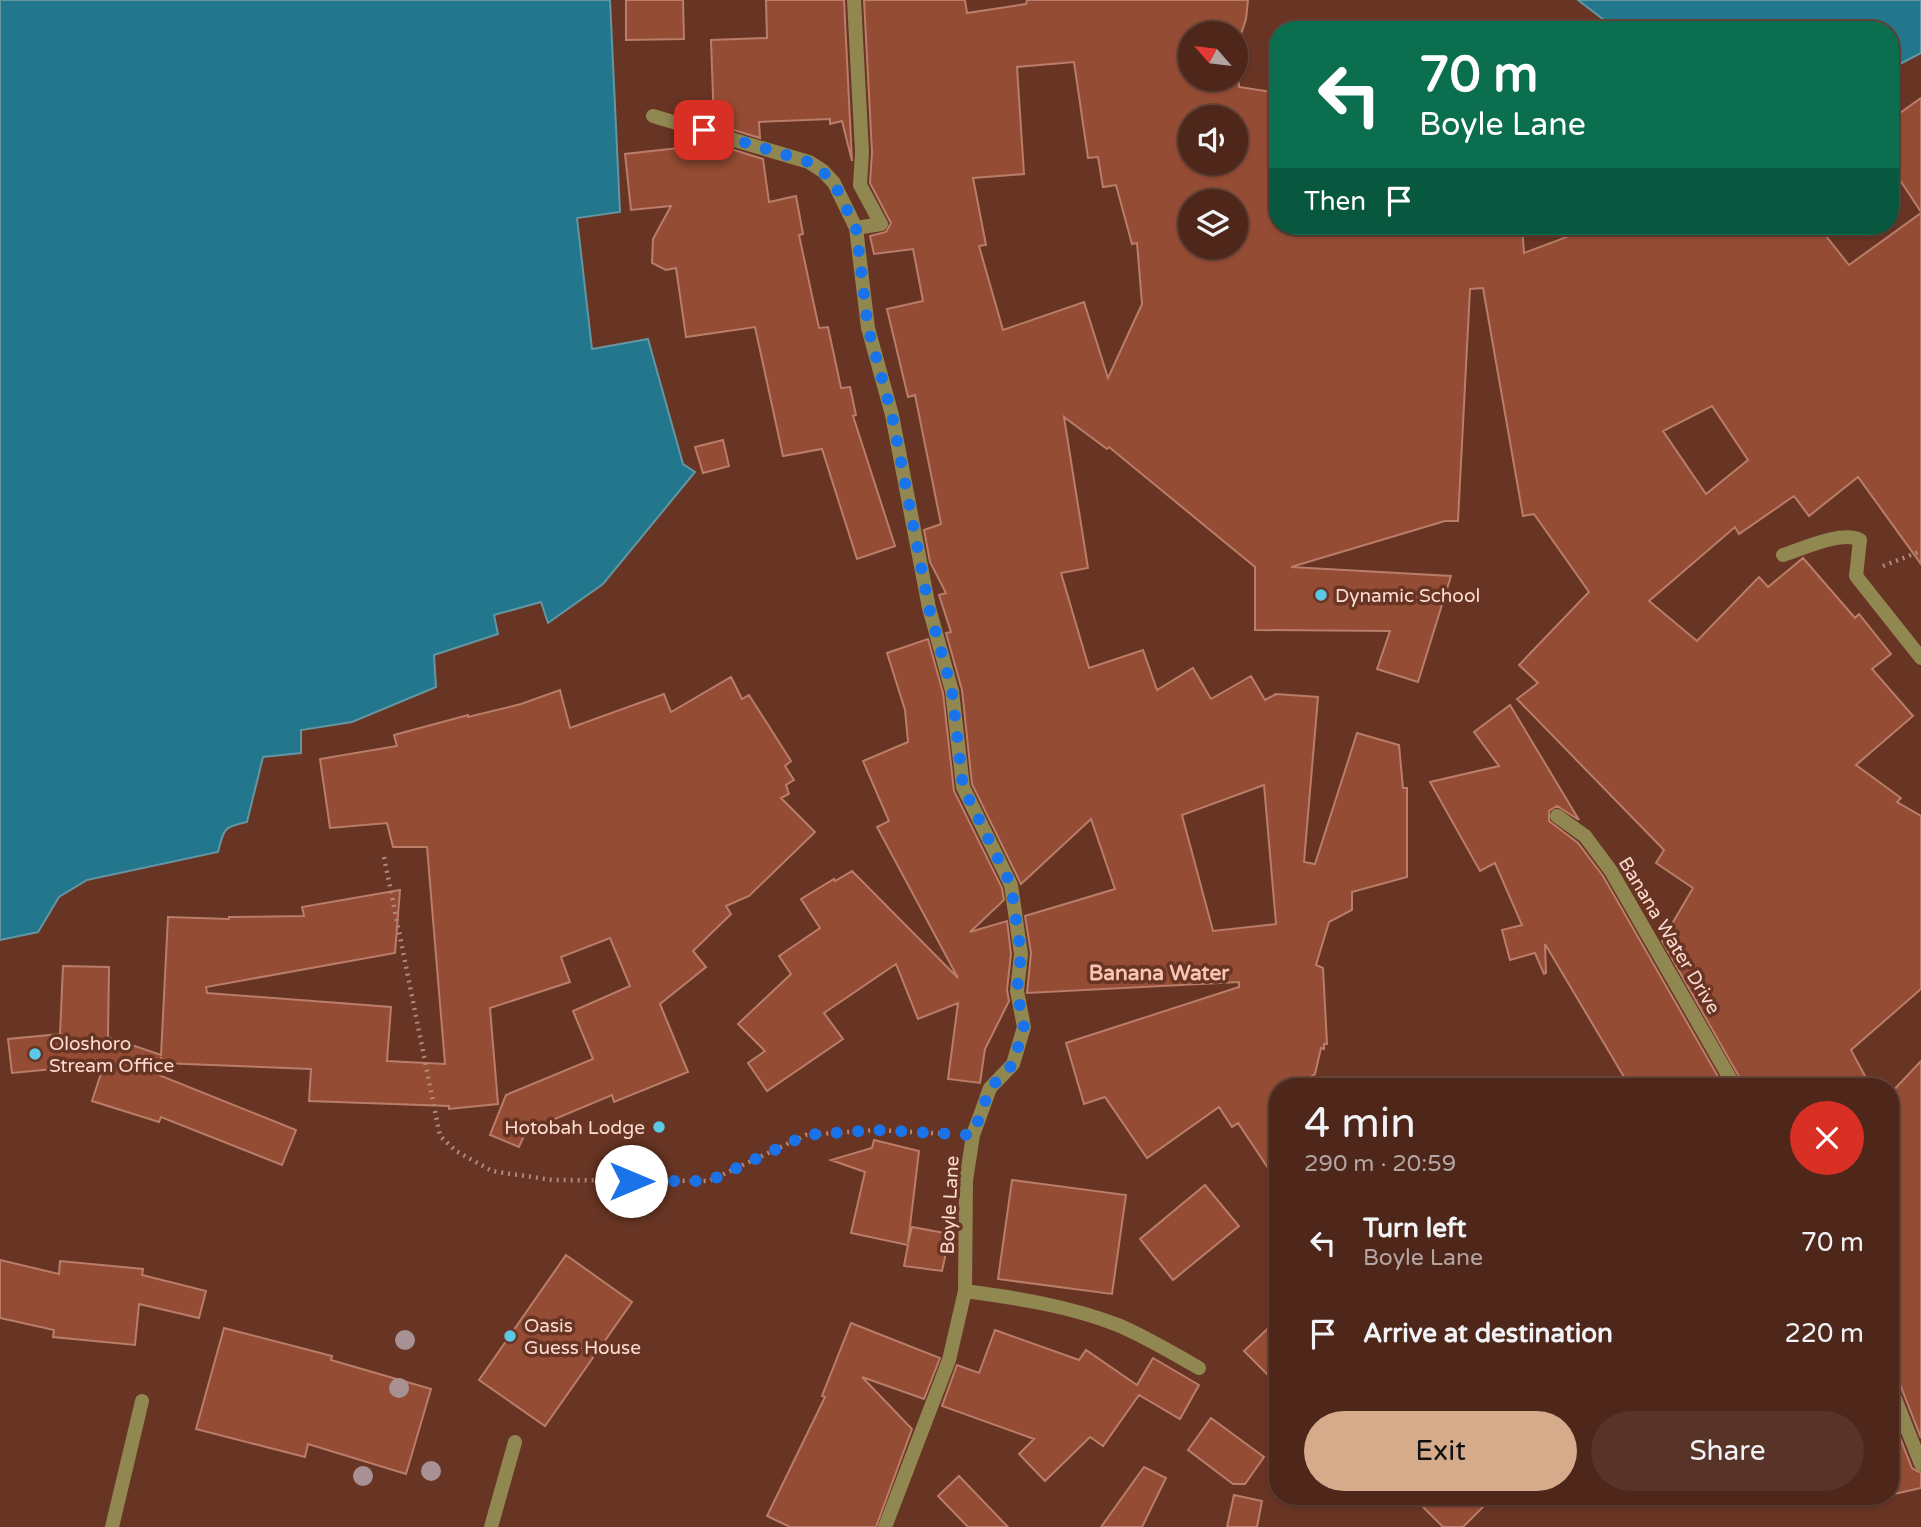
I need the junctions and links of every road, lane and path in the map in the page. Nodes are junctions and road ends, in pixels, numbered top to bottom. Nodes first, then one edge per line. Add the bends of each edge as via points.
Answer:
1 (854, 0) edge
2 (653, 116) dead end
3 (856, 228) junction
4 (1921, 551) edge
5 (1783, 555) dead end
6 (1856, 576) junction
7 (1921, 658) edge
8 (1556, 816) dead end
9 (384, 857) dead end
10 (1730, 1078) edge
11 (973, 1135) junction
12 (965, 1291) junction
13 (1199, 1368) dead end
14 (142, 1401) dead end
15 (1899, 1409) edge
16 (515, 1442) dead end
17 (1921, 1464) edge
18 (112, 1527) edge
19 (491, 1527) edge
20 (886, 1527) edge

1 - 3 street via 860,186 881,224
2 - 3 street, Boyle Lane via 809,162 834,183
3 - 11 street, Boyle Lane via 868,328 892,415 929,608 952,691 963,787 1011,885 1021,954 1017,991 1024,1027 1013,1064 990,1088
4 - 6 path
5 - 6 street via 1853,536 1860,540
6 - 7 street
8 - 10 street, Banana Water Drive via 1585,836 1611,871
9 - 11 path via 440,1136 456,1151 492,1171 552,1180 709,1181 806,1135 877,1130
11 - 12 street, Boyle Lane via 966,1181
12 - 13 street via 1082,1313 1118,1325
12 - 20 street, Boyle Lane via 949,1360
14 - 18 street
15 - 17 street
16 - 19 street

